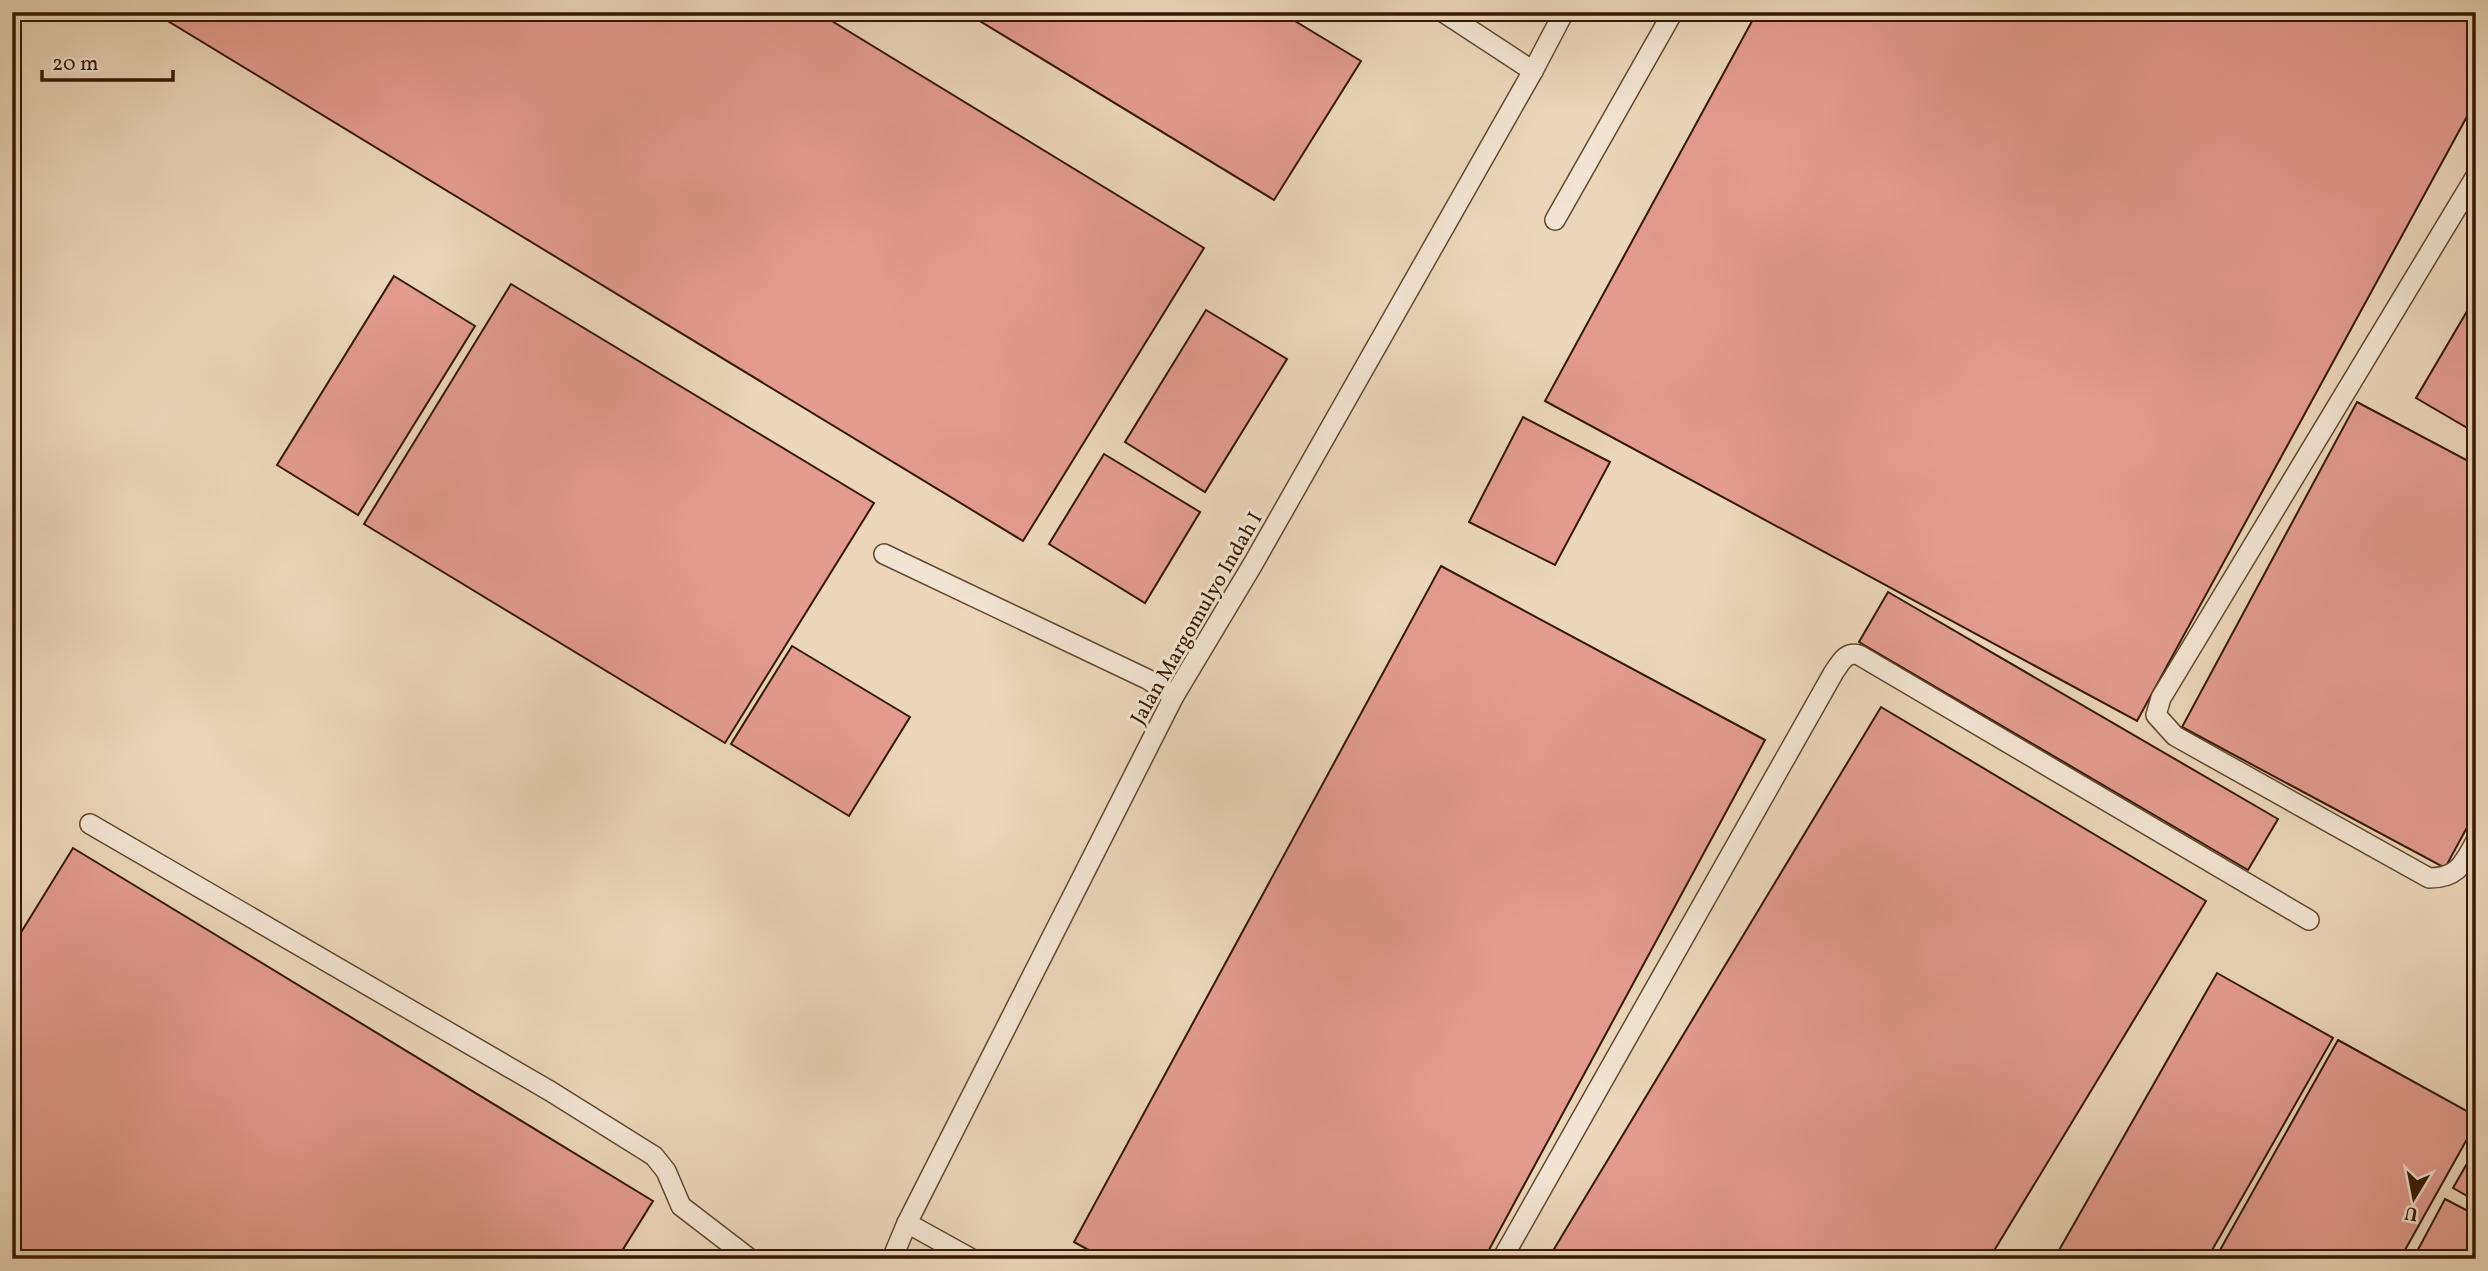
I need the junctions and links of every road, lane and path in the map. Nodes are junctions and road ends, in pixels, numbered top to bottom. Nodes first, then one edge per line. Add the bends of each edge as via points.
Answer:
1 (1443, 12) edge
2 (1564, 12) edge
3 (1673, 12) edge
4 (1533, 71) junction
5 (2476, 176) edge
6 (1555, 220) dead end
7 (884, 554) dead end
8 (1174, 696) junction
9 (90, 824) dead end
10 (2476, 841) edge
11 (2309, 920) dead end
12 (907, 1223) junction
13 (750, 1259) edge
14 (892, 1259) edge
15 (972, 1259) edge
16 (1502, 1259) edge

1 - 4 lane
2 - 4 lane, Jalan Margomulyo Indah I
3 - 6 lane
4 - 8 lane, Jalan Margomulyo Indah I
5 - 10 lane via 2168,686 2156,715 2175,736 2429,878 2445,878 2461,867
7 - 8 lane
8 - 12 lane, Jalan Margomulyo Indah I
9 - 13 lane via 654,1156 681,1206
11 - 16 lane via 1853,653 1846,656 1820,696
12 - 14 lane, Jalan Margomulyo Indah I
12 - 15 lane

